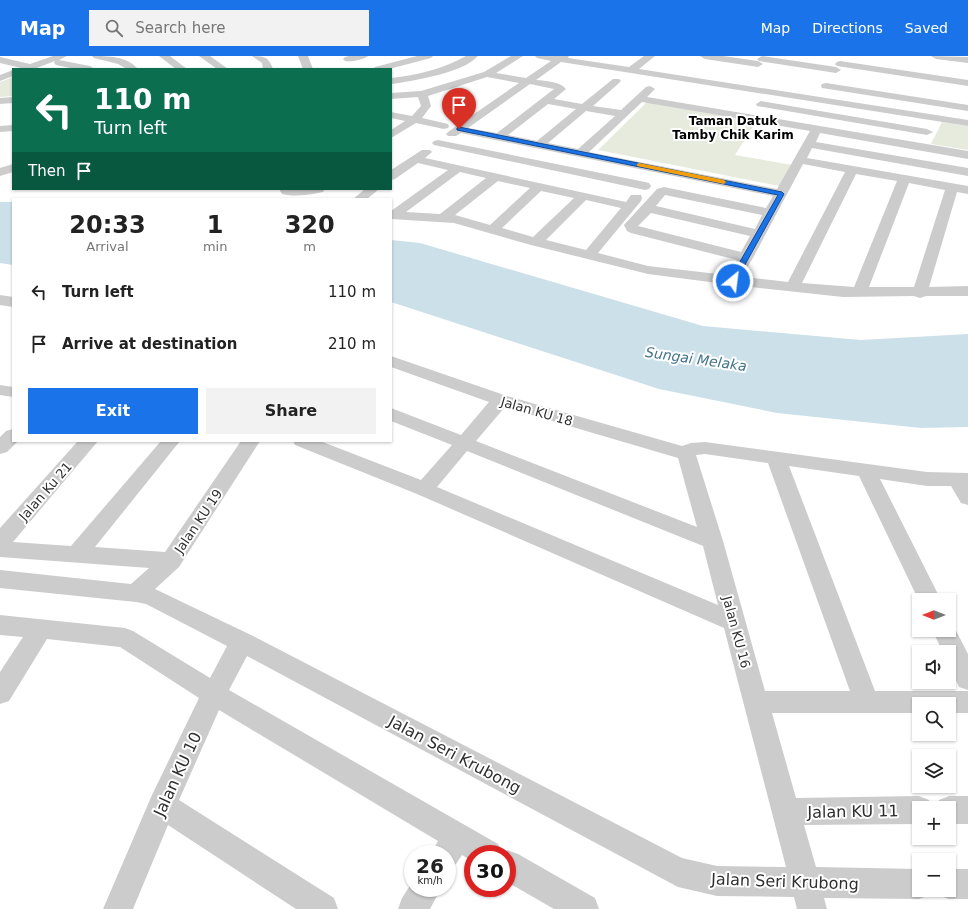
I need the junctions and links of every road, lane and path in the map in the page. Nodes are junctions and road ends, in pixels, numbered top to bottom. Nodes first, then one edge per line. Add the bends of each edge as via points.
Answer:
1 (40, 56) edge
2 (96, 56) edge
3 (164, 56) edge
4 (204, 56) edge
5 (257, 56) edge
6 (303, 56) edge
7 (363, 56) edge
8 (428, 56) edge
9 (473, 56) edge
10 (518, 56) edge
11 (540, 56) edge
12 (705, 56) edge
13 (936, 56) edge
14 (348, 57) edge
15 (633, 57) dead end
16 (648, 57) edge
17 (724, 57) edge
18 (562, 58) edge
19 (0, 60) edge
20 (60, 60) edge
21 (761, 60) edge
22 (799, 60) edge
23 (968, 60) edge
24 (661, 61) dead end
25 (24, 67) edge
26 (87, 68) edge
27 (132, 68) edge
28 (181, 68) edge
29 (222, 68) edge
30 (268, 68) edge
31 (308, 68) edge
32 (352, 68) edge
33 (382, 68) edge
34 (839, 68) edge
35 (968, 68) edge
36 (545, 69) junction
37 (631, 70) junction
38 (559, 72) dead end
39 (12, 73) edge
40 (487, 74) junction
41 (665, 75) junction
42 (0, 78) edge
43 (602, 78) dead end
44 (392, 81) edge
45 (528, 81) junction
46 (745, 81) junction
47 (966, 82) edge
48 (638, 84) dead end
49 (826, 86) junction
50 (657, 87) junction
51 (776, 93) junction
52 (422, 94) junction
53 (392, 96) edge
54 (640, 98) junction
55 (818, 99) junction
56 (12, 100) edge
57 (0, 101) edge
58 (547, 101) junction
59 (753, 103) dead end
60 (844, 103) junction
61 (956, 106) junction
62 (584, 107) junction
63 (968, 108) edge
64 (623, 114) junction
65 (392, 115) edge
66 (837, 117) junction
67 (931, 117) junction
68 (416, 120) junction
69 (952, 120) junction
70 (968, 123) edge
71 (444, 126) dead end
72 (12, 128) edge
73 (0, 129) edge
74 (459, 129) junction
75 (824, 130) junction
76 (927, 132) junction
77 (392, 134) edge
78 (499, 137) junction
79 (438, 143) junction
80 (809, 144) junction
81 (539, 145) junction
82 (922, 147) junction
83 (557, 148) junction
84 (581, 153) junction
85 (968, 155) edge
86 (415, 159) junction
87 (800, 160) junction
88 (540, 163) junction
89 (12, 168) edge
90 (458, 168) junction
91 (659, 169) junction
92 (852, 170) junction
93 (0, 172) edge
94 (968, 172) edge
95 (392, 175) edge
96 (495, 177) junction
97 (904, 179) junction
98 (519, 182) junction
99 (538, 186) junction
100 (645, 186) junction
101 (952, 187) junction
102 (286, 190) edge
103 (311, 190) edge
104 (372, 190) edge
105 (968, 190) edge
106 (782, 194) junction
107 (583, 196) junction
108 (360, 198) edge
109 (629, 206) junction
110 (648, 208) junction
111 (771, 213) junction
112 (392, 215) edge
113 (443, 218) junction
114 (493, 229) junction
115 (759, 234) junction
116 (536, 242) junction
117 (589, 255) junction
118 (746, 258) junction
119 (733, 281) junction
120 (793, 288) junction
121 (968, 292) edge
122 (859, 293) junction
123 (920, 293) junction
124 (0, 300) edge
125 (12, 302) edge
126 (392, 361) edge
127 (0, 390) edge
128 (12, 392) edge
129 (501, 400) junction
130 (392, 414) edge
131 (12, 436) edge
132 (88, 442) edge
133 (170, 442) edge
134 (250, 442) edge
135 (305, 442) edge
136 (464, 442) junction
137 (0, 448) edge
138 (686, 454) junction
139 (776, 458) junction
140 (866, 470) junction
141 (962, 480) edge
142 (424, 489) junction
143 (968, 498) edge
144 (712, 541) junction
145 (0, 542) edge
146 (0, 548) edge
147 (77, 554) junction
148 (171, 561) junction
149 (0, 579) edge
150 (136, 593) junction
151 (927, 593) edge
152 (734, 622) junction
153 (0, 625) edge
154 (40, 630) junction
155 (947, 637) edge
156 (242, 642) junction
157 (968, 679) edge
158 (0, 693) edge
159 (214, 694) junction
160 (756, 702) junction
161 (866, 702) junction
162 (968, 702) edge
163 (162, 805) junction
164 (912, 810) edge
165 (956, 810) edge
166 (968, 810) edge
167 (786, 812) junction
168 (452, 845) edge
169 (516, 870) edge
170 (956, 884) edge
171 (968, 884) edge
172 (912, 885) edge
173 (809, 896) edge
174 (420, 897) edge
175 (118, 909) edge
176 (323, 909) edge
177 (413, 909) edge
178 (584, 909) edge

1 - 25 street
2 - 27 street via 122,62
3 - 28 street
4 - 29 street
5 - 30 street via 266,62
6 - 31 street
7 - 14 street
8 - 33 street
9 - 44 street via 455,66
10 - 40 street
11 - 18 street
12 - 17 street
13 - 23 street
14 - 32 street
15 - 16 street
16 - 24 street
16 - 37 street
17 - 21 street
18 - 36 street
18 - 37 street
19 - 25 street
20 - 25 street
20 - 26 street
21 - 22 street
21 - 46 street
22 - 34 street
22 - 51 street
34 - 47 street
34 - 49 street
35 - 47 street
36 - 38 street
36 - 45 street
37 - 41 street
39 - 42 street
40 - 45 street
40 - 52 street
41 - 46 street
41 - 50 street
43 - 62 street via 620,81
45 - 58 street via 560,88 561,90
45 - 74 street
46 - 51 street
47 - 61 street
48 - 50 street
49 - 55 street
49 - 61 street
50 - 54 street
51 - 55 street
52 - 53 street
52 - 68 street via 426,106
54 - 64 street
54 - 75 street
55 - 60 street
56 - 57 street
58 - 62 street
58 - 78 street
59 - 66 street
60 - 66 street
60 - 67 street
61 - 63 street
61 - 69 street
62 - 64 street
62 - 81 street
64 - 84 street
65 - 68 street
66 - 75 street
66 - 76 street
67 - 69 street
67 - 76 street
68 - 71 street
68 - 77 street
69 - 70 street
72 - 73 street
74 - 78 street
74 - 79 street
75 - 80 street
75 - 82 street
76 - 82 street
78 - 81 street
79 - 86 street
79 - 88 street
80 - 87 street
80 - 94 street
81 - 83 street
82 - 85 street
83 - 84 street
83 - 88 street
84 - 91 street
86 - 90 street
86 - 95 street
87 - 92 street
87 - 106 street
88 - 98 street
88 - 100 street
89 - 93 street
90 - 96 street
90 - 112 street
91 - 100 street
91 - 106 street
92 - 97 street
92 - 120 street
96 - 98 street
96 - 113 street
97 - 101 street
97 - 122 street
98 - 99 street
99 - 107 street
99 - 114 street
100 - 109 street
101 - 105 street
101 - 123 street
102 - 103 street
104 - 108 street
106 - 111 street
107 - 109 street
107 - 116 street
109 - 117 street
110 - 111 street via 661,192 668,192
110 - 115 street
110 - 118 street via 631,225 632,228
111 - 115 street
112 - 113 street
113 - 114 street
114 - 116 street
115 - 118 street
116 - 117 street
117 - 119 street via 648,270
118 - 119 street
119 - 120 street
120 - 122 street
121 - 123 street
122 - 123 street
124 - 125 street
126 - 129 street, Jalan KU 18
127 - 128 street
129 - 136 street
129 - 138 street, Jalan KU 18
130 - 136 street
131 - 137 street
132 - 145 street, Jalan Ku 21
133 - 147 street
134 - 148 street, Jalan KU 19
135 - 142 street
136 - 142 street
136 - 144 street
138 - 139 street via 691,449 705,448
138 - 144 street, Jalan KU 16
139 - 140 street
139 - 161 street
140 - 141 street via 927,479
140 - 151 street
141 - 143 street
142 - 152 street
144 - 152 street, Jalan KU 16
146 - 147 street
147 - 148 street
148 - 150 street, Jalan KU 19
149 - 150 street, Jalan Seri Krubong
150 - 156 street, Jalan Seri Krubong via 152,597
152 - 160 street, Jalan KU 16
153 - 154 street
154 - 158 street
154 - 159 street via 125,638
155 - 157 street
156 - 159 street, Jalan KU 10
156 - 173 street, Jalan Seri Krubong via 678,872
159 - 163 street, Jalan KU 10
159 - 168 street
160 - 161 street
160 - 167 street, Jalan KU 16
161 - 162 street
163 - 175 street, Jalan KU 10
163 - 176 street
164 - 167 street, Jalan KU 11
165 - 166 street
167 - 173 street, Jalan KU 16
169 - 178 street
170 - 171 street
172 - 173 street, Jalan Seri Krubong
174 - 177 street

